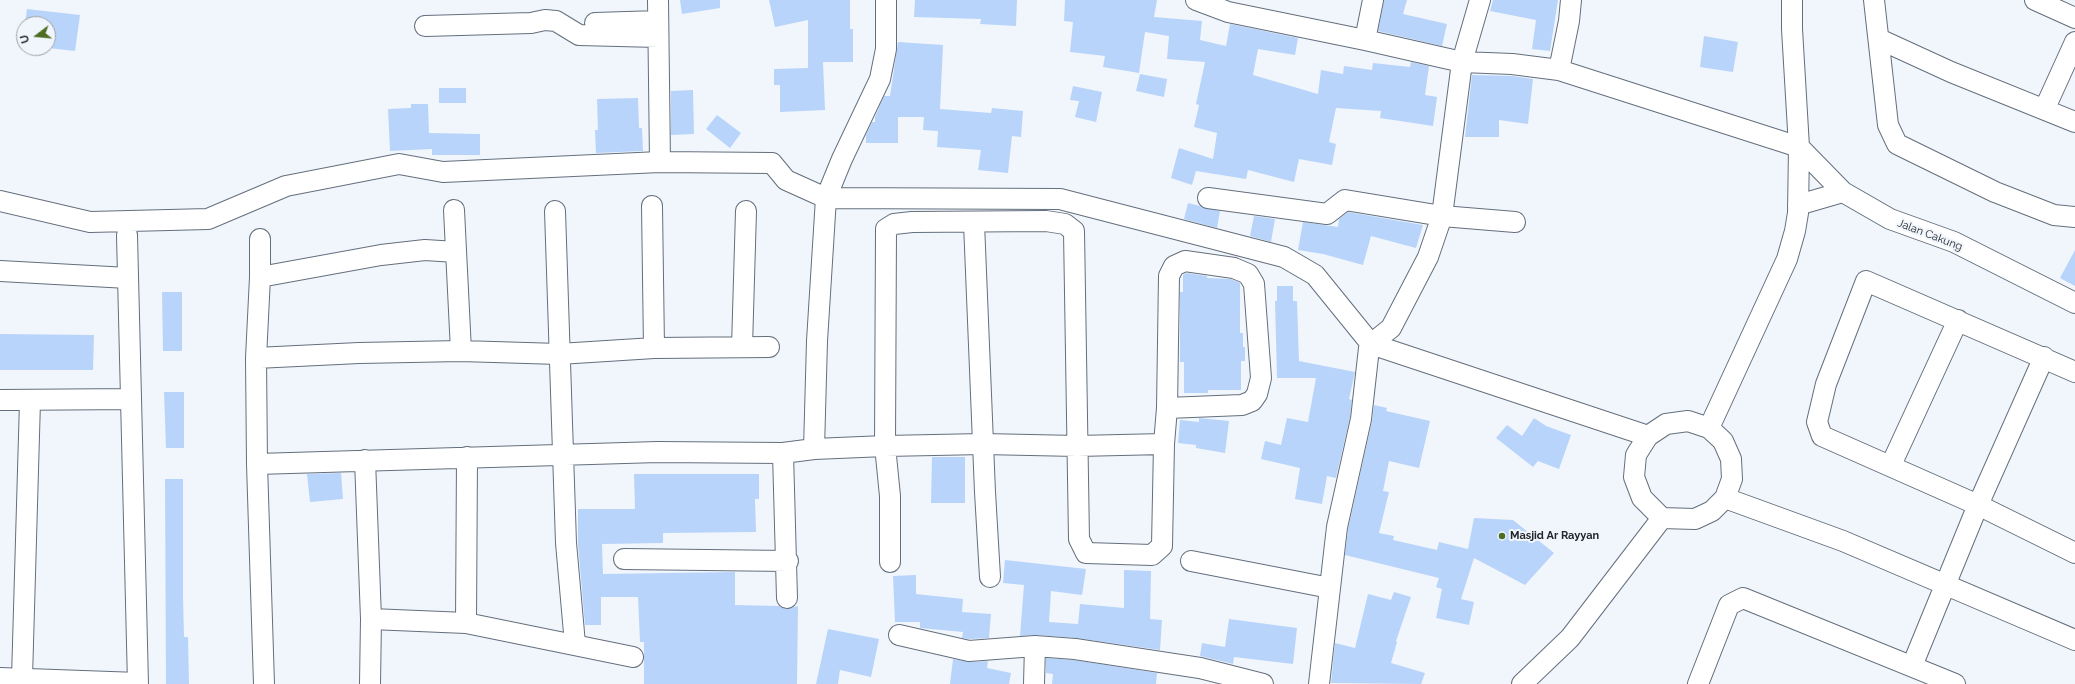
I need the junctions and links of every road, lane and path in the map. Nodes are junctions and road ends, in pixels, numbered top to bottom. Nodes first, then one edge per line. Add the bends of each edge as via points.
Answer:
1 (658, 0) edge
2 (886, 0) edge
3 (1196, 0) edge
4 (1373, 0) edge
5 (1480, 0) edge
6 (1571, 0) edge
7 (1792, 0) edge
8 (1874, 0) edge
9 (2035, 0) edge
10 (2075, 18) edge
11 (588, 23) dead end
12 (425, 26) dead end
13 (658, 29) junction
14 (1879, 39) junction
15 (1365, 40) junction
16 (2075, 42) edge
17 (1462, 62) junction
18 (1559, 70) junction
19 (2045, 108) junction
20 (2075, 122) edge
21 (1799, 148) junction
22 (660, 162) junction
23 (1843, 192) junction
24 (826, 198) junction
25 (1208, 198) dead end
26 (0, 201) edge
27 (1798, 205) junction
28 (652, 206) dead end
29 (454, 210) dead end
30 (556, 211) dead end
31 (746, 211) dead end
32 (1442, 216) junction
33 (2075, 217) edge
34 (1515, 222) dead end
35 (974, 223) junction
36 (127, 235) dead end
37 (260, 238) dead end
38 (456, 252) junction
39 (0, 271) edge
40 (260, 276) junction
41 (128, 278) junction
42 (2075, 303) edge
43 (1958, 320) junction
44 (1371, 344) junction
45 (742, 346) junction
46 (769, 347) dead end
47 (654, 348) junction
48 (461, 351) junction
49 (559, 354) junction
50 (2044, 356) junction
51 (256, 358) junction
52 (2075, 372) edge
53 (131, 399) junction
54 (0, 400) edge
55 (30, 401) junction
56 (1167, 408) junction
57 (1709, 428) junction
58 (1648, 436) junction
59 (983, 444) junction
60 (1164, 444) junction
61 (885, 446) junction
62 (1077, 446) junction
63 (814, 449) junction
64 (783, 453) junction
65 (562, 454) junction
66 (467, 457) junction
67 (365, 460) junction
68 (257, 464) junction
69 (1891, 465) junction
70 (1725, 498) junction
71 (1978, 505) junction
72 (1662, 518) junction
73 (2073, 544) edge
74 (624, 559) dead end
75 (788, 560) junction
76 (1191, 561) dead end
77 (890, 562) dead end
78 (990, 577) dead end
79 (1946, 585) junction
80 (1330, 588) junction
81 (787, 598) dead end
82 (371, 619) junction
83 (466, 623) junction
84 (899, 635) dead end
85 (2075, 640) edge
86 (574, 644) junction
87 (1035, 646) junction
88 (633, 656) dead end
89 (1912, 666) junction
90 (0, 678) edge
91 (22, 678) junction
92 (138, 684) edge
93 (264, 684) edge
94 (370, 684) edge
95 (1034, 684) edge
96 (1263, 684) edge
97 (1319, 684) edge
98 (1522, 684) edge
99 (1698, 684) edge
100 (1955, 684) edge

1 - 13 street
2 - 24 street via 886,49 880,79
3 - 15 street via 1228,12
4 - 15 street
5 - 17 street
6 - 18 street via 1570,21
7 - 21 street
8 - 14 street
9 - 10 street
11 - 13 street
12 - 13 street via 531,23 545,20 556,21 579,35
13 - 22 street
14 - 19 street via 1951,72
14 - 33 street via 1888,125 1897,144 1995,192 2054,215
15 - 17 street
16 - 19 street
17 - 18 street via 1512,64
17 - 32 street
18 - 21 street
19 - 20 street
21 - 23 street, Jalan Cakung
21 - 27 street
22 - 24 street via 772,163 786,180
22 - 26 street via 443,172 399,164 286,186 208,220 90,222
23 - 27 street
23 - 42 street, Jalan Cakung via 1890,220 1954,242
24 - 44 street via 1060,199 1284,257 1315,275
24 - 63 street via 817,341
25 - 32 street via 1327,214 1345,200
27 - 57 street via 1795,231 1787,259
28 - 47 street
29 - 38 street
30 - 49 street
31 - 45 street
32 - 34 street
32 - 44 street via 1428,257 1391,328
35 - 59 street
35 - 61 street via 912,222 894,224 886,229
35 - 62 street via 1046,222 1065,224 1074,231
36 - 41 street
37 - 40 street
38 - 40 street via 425,250 381,255
38 - 48 street
39 - 41 street
40 - 51 street
41 - 53 street
43 - 50 street
43 - 69 street
43 - 69 street via 1866,281 1826,384 1817,422 1822,436
44 - 58 street
44 - 80 street via 1361,419 1337,527
45 - 46 street
45 - 47 street
47 - 49 street
48 - 49 street
48 - 51 street
49 - 65 street
50 - 52 street
50 - 71 street
51 - 68 street
53 - 55 street
53 - 92 street
54 - 55 street
55 - 91 street
56 - 56 street via 1242,405 1252,401 1257,394 1261,378 1254,284 1248,274 1234,268 1185,261 1174,266 1169,276
56 - 60 street
57 - 58 street via 1688,421 1666,424
57 - 70 street via 1723,441 1731,459 1732,479
58 - 72 street via 1636,455 1634,477 1642,498
59 - 61 street
59 - 62 street
59 - 78 street
60 - 62 street
60 - 62 street via 1162,546 1152,555 1086,552 1079,538
61 - 63 street
61 - 77 street via 890,496
63 - 64 street
64 - 65 street
64 - 75 street
65 - 66 street
65 - 86 street
66 - 67 street
66 - 83 street
67 - 68 street
67 - 82 street
68 - 93 street
69 - 71 street
70 - 72 street via 1712,511 1694,519
70 - 79 street via 1843,541
71 - 73 street
71 - 79 street
72 - 98 street via 1570,638
74 - 75 street
75 - 81 street
76 - 80 street
79 - 85 street
79 - 89 street
80 - 97 street
82 - 83 street
82 - 94 street
83 - 86 street
84 - 87 street via 969,651
86 - 88 street
87 - 95 street
87 - 96 street via 1200,668
89 - 99 street via 1743,598 1729,606
89 - 100 street
90 - 91 street
91 - 92 street

